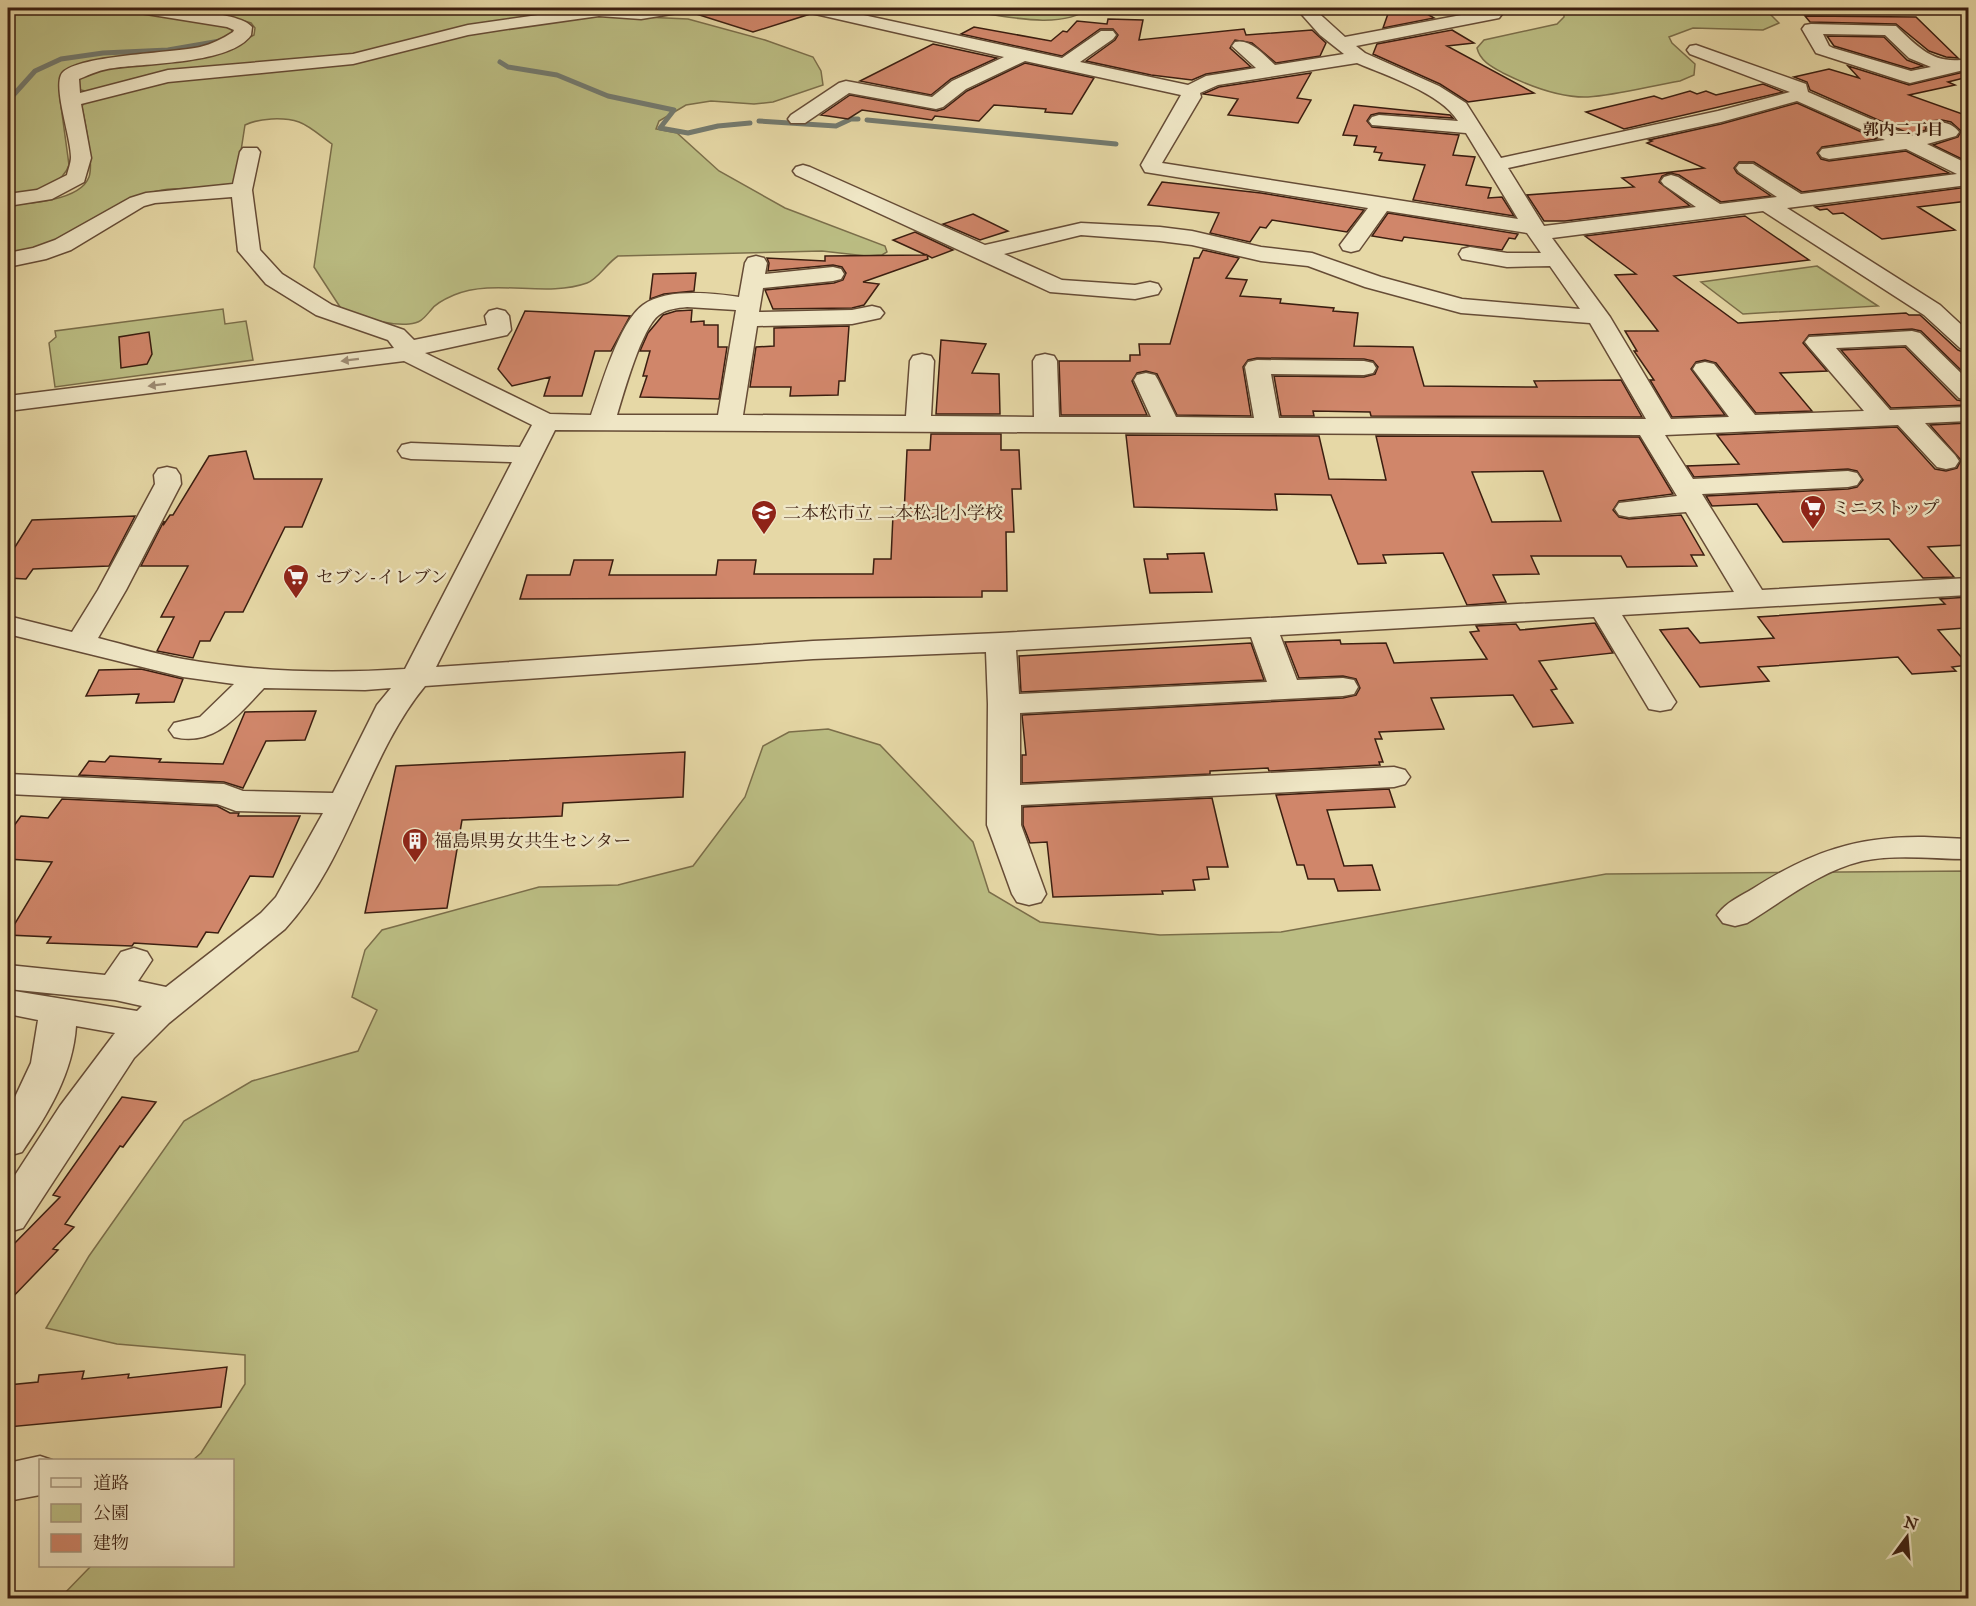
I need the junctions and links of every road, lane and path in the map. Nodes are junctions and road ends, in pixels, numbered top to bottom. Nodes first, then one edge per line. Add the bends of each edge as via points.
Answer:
1 (140, 8) edge
2 (678, 8) edge
3 (811, 8) edge
4 (1304, 8) edge
5 (1493, 14) dead end
6 (1107, 35) dead end
7 (1343, 43) junction
8 (1241, 46) dead end
9 (1696, 50) dead end
10 (1021, 56) junction
11 (1359, 57) junction
12 (1968, 64) edge
13 (1064, 65) junction
14 (1201, 68) dead end
15 (1950, 68) junction
16 (1272, 71) junction
17 (1230, 77) junction
18 (1819, 83) dead end
19 (1190, 91) junction
20 (1799, 91) junction
21 (71, 100) junction
22 (1647, 112) dead end
23 (798, 118) dead end
24 (1379, 121) dead end
25 (1678, 125) junction
26 (1937, 127) dead end
27 (1472, 128) junction
28 (1908, 143) junction
29 (250, 152) dead end
30 (1829, 153) dead end
31 (1495, 165) junction
32 (1746, 168) dead end
33 (803, 171) dead end
34 (1968, 177) edge
35 (1671, 181) dead end
36 (242, 190) junction
37 (8, 200) edge
38 (1796, 200) junction
39 (1382, 204) junction
40 (1766, 204) junction
41 (1715, 210) junction
42 (1537, 230) junction
43 (1351, 245) dead end
44 (985, 252) junction
45 (1470, 254) dead end
46 (8, 260) edge
47 (1557, 260) junction
48 (828, 279) dead end
49 (1150, 289) dead end
50 (751, 292) junction
51 (872, 313) dead end
52 (497, 316) dead end
53 (1598, 317) junction
54 (1968, 343) edge
55 (408, 353) junction
56 (922, 361) dead end
57 (1045, 361) dead end
58 (1365, 368) dead end
59 (1705, 369) dead end
60 (1146, 380) dead end
61 (1968, 393) edge
62 (8, 404) edge
63 (1968, 414) edge
64 (1894, 417) junction
65 (546, 422) junction
66 (601, 423) junction
67 (729, 423) junction
68 (918, 423) junction
69 (1047, 423) junction
70 (1167, 424) junction
71 (1748, 424) junction
72 (1268, 425) junction
73 (1655, 427) junction
74 (411, 451) dead end
75 (529, 455) junction
76 (1946, 461) dead end
77 (167, 475) dead end
78 (1848, 479) dead end
79 (1689, 495) junction
80 (1629, 509) dead end
81 (1968, 587) edge
82 (1752, 598) junction
83 (1602, 606) junction
84 (8, 625) edge
85 (1262, 626) junction
86 (1000, 642) junction
87 (80, 643) junction
88 (258, 678) junction
89 (415, 679) junction
90 (1342, 687) dead end
91 (1286, 691) junction
92 (1660, 702) dead end
93 (1004, 704) junction
94 (185, 730) dead end
95 (1394, 777) dead end
96 (8, 784) edge
97 (1003, 795) junction
98 (342, 803) junction
99 (1968, 849) edge
100 (1029, 894) dead end
101 (1735, 915) dead end
102 (8, 976) edge
103 (172, 1001) junction
104 (8, 1002) edge
105 (57, 1011) junction
106 (144, 1025) junction
107 (8, 1142) edge
108 (8, 1217) edge
109 (39, 1476) edge
110 (8, 1482) edge

1 - 21 street via 231,22 243,27 242,35 231,44 208,51 80,70 70,76
2 - 21 street via 641,14 599,11 500,25 352,59 168,76
3 - 10 street
4 - 7 street
5 - 7 street
6 - 13 street
7 - 11 street
8 - 16 street
9 - 20 street
10 - 13 street
10 - 23 street via 960,85 936,103 846,87
11 - 16 street
11 - 27 street via 1444,96 1459,107
12 - 15 street
13 - 19 street
14 - 17 street
15 - 15 street via 1910,77 1822,50 1811,29 1890,30 1915,54
16 - 17 street
17 - 19 street
18 - 20 street
19 - 39 street via 1191,97 1152,168
20 - 25 street
20 - 28 street
21 - 37 street via 81,158 77,178 51,194
22 - 25 street
24 - 27 street
25 - 31 street
26 - 28 street via 1949,132
27 - 31 street
28 - 30 street
28 - 34 street
29 - 36 street
31 - 42 street
32 - 38 street
33 - 44 street
34 - 38 street
35 - 41 street
36 - 46 street via 153,197 63,244
36 - 55 street via 249,251 274,279 324,310 396,335
38 - 40 street
39 - 42 street
39 - 43 street
40 - 41 street
40 - 54 street via 1932,310
41 - 42 street
42 - 47 street
44 - 49 street via 1058,287 1135,292
44 - 53 street via 1081,229 1160,234 1312,260 1372,282 1461,306
45 - 47 street via 1507,260
47 - 53 street
48 - 50 street
50 - 51 street via 852,317
50 - 66 street via 651,309 633,335
50 - 67 street
52 - 55 street via 499,330 420,346
53 - 73 street
55 -> 62 street
55 - 65 street
56 - 68 street
57 - 69 street
58 - 72 street via 1257,368
59 - 71 street
60 - 70 street
61 - 64 street via 1912,338 1817,342
63 - 64 street
64 - 71 street
64 - 76 street
65 - 66 street
65 - 75 street
66 - 67 street
67 - 68 street
68 - 69 street
69 - 70 street
70 - 72 street
71 - 73 street
72 - 73 street
73 - 79 street
74 - 75 street
75 - 89 street
77 - 87 street via 168,484
78 - 79 street
79 - 80 street
79 - 82 street
81 - 82 street
82 - 83 street
83 - 85 street
83 - 92 street
84 - 87 street
85 - 86 street
85 - 91 street
86 - 89 street via 813,650
86 - 93 street
87 - 88 street via 183,668
88 - 89 street
88 - 94 street via 211,724
89 - 98 street via 393,705
90 - 91 street
91 - 93 street
93 - 97 street
95 - 97 street
96 - 98 street via 224,794 236,801
97 - 100 street via 1004,825
98 - 103 street via 318,855 289,903 273,921
99 - 101 street via 1898,848 1851,853 1822,864
102 - 103 street via 125,974
103 - 106 street
104 - 105 street
105 - 106 street
105 - 107 street via 58,1026 47,1069 30,1112
106 - 108 street via 121,1048
109 - 110 street

